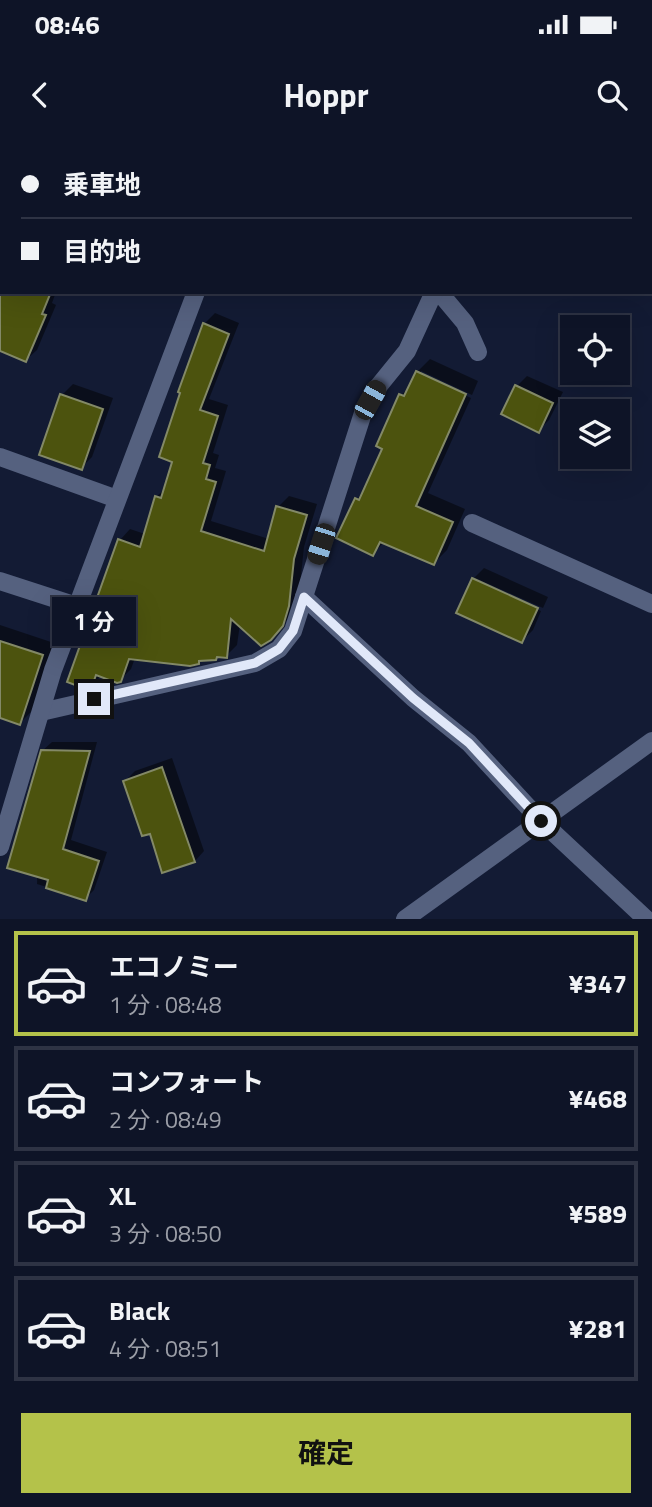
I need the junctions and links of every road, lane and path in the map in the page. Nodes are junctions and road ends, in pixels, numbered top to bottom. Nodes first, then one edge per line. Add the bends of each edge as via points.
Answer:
1 (194, 294) edge
2 (435, 294) edge
3 (438, 294) edge
4 (478, 352) dead end
5 (0, 457) edge
6 (117, 499) junction
7 (472, 523) dead end
8 (0, 581) edge
9 (304, 597) junction
10 (652, 604) edge
11 (77, 606) junction
12 (41, 712) junction
13 (652, 741) edge
14 (541, 821) junction
15 (0, 847) edge
16 (405, 919) edge
17 (646, 919) edge

1 - 6 street
2 - 9 street via 407,351 363,413
3 - 4 street via 464,323
5 - 6 street
6 - 11 street
7 - 10 street
8 - 11 street
9 - 12 street via 293,631 279,649 255,663
9 - 14 street via 469,743
11 - 12 street
12 - 15 street
13 - 14 street
14 - 16 street
14 - 17 street

